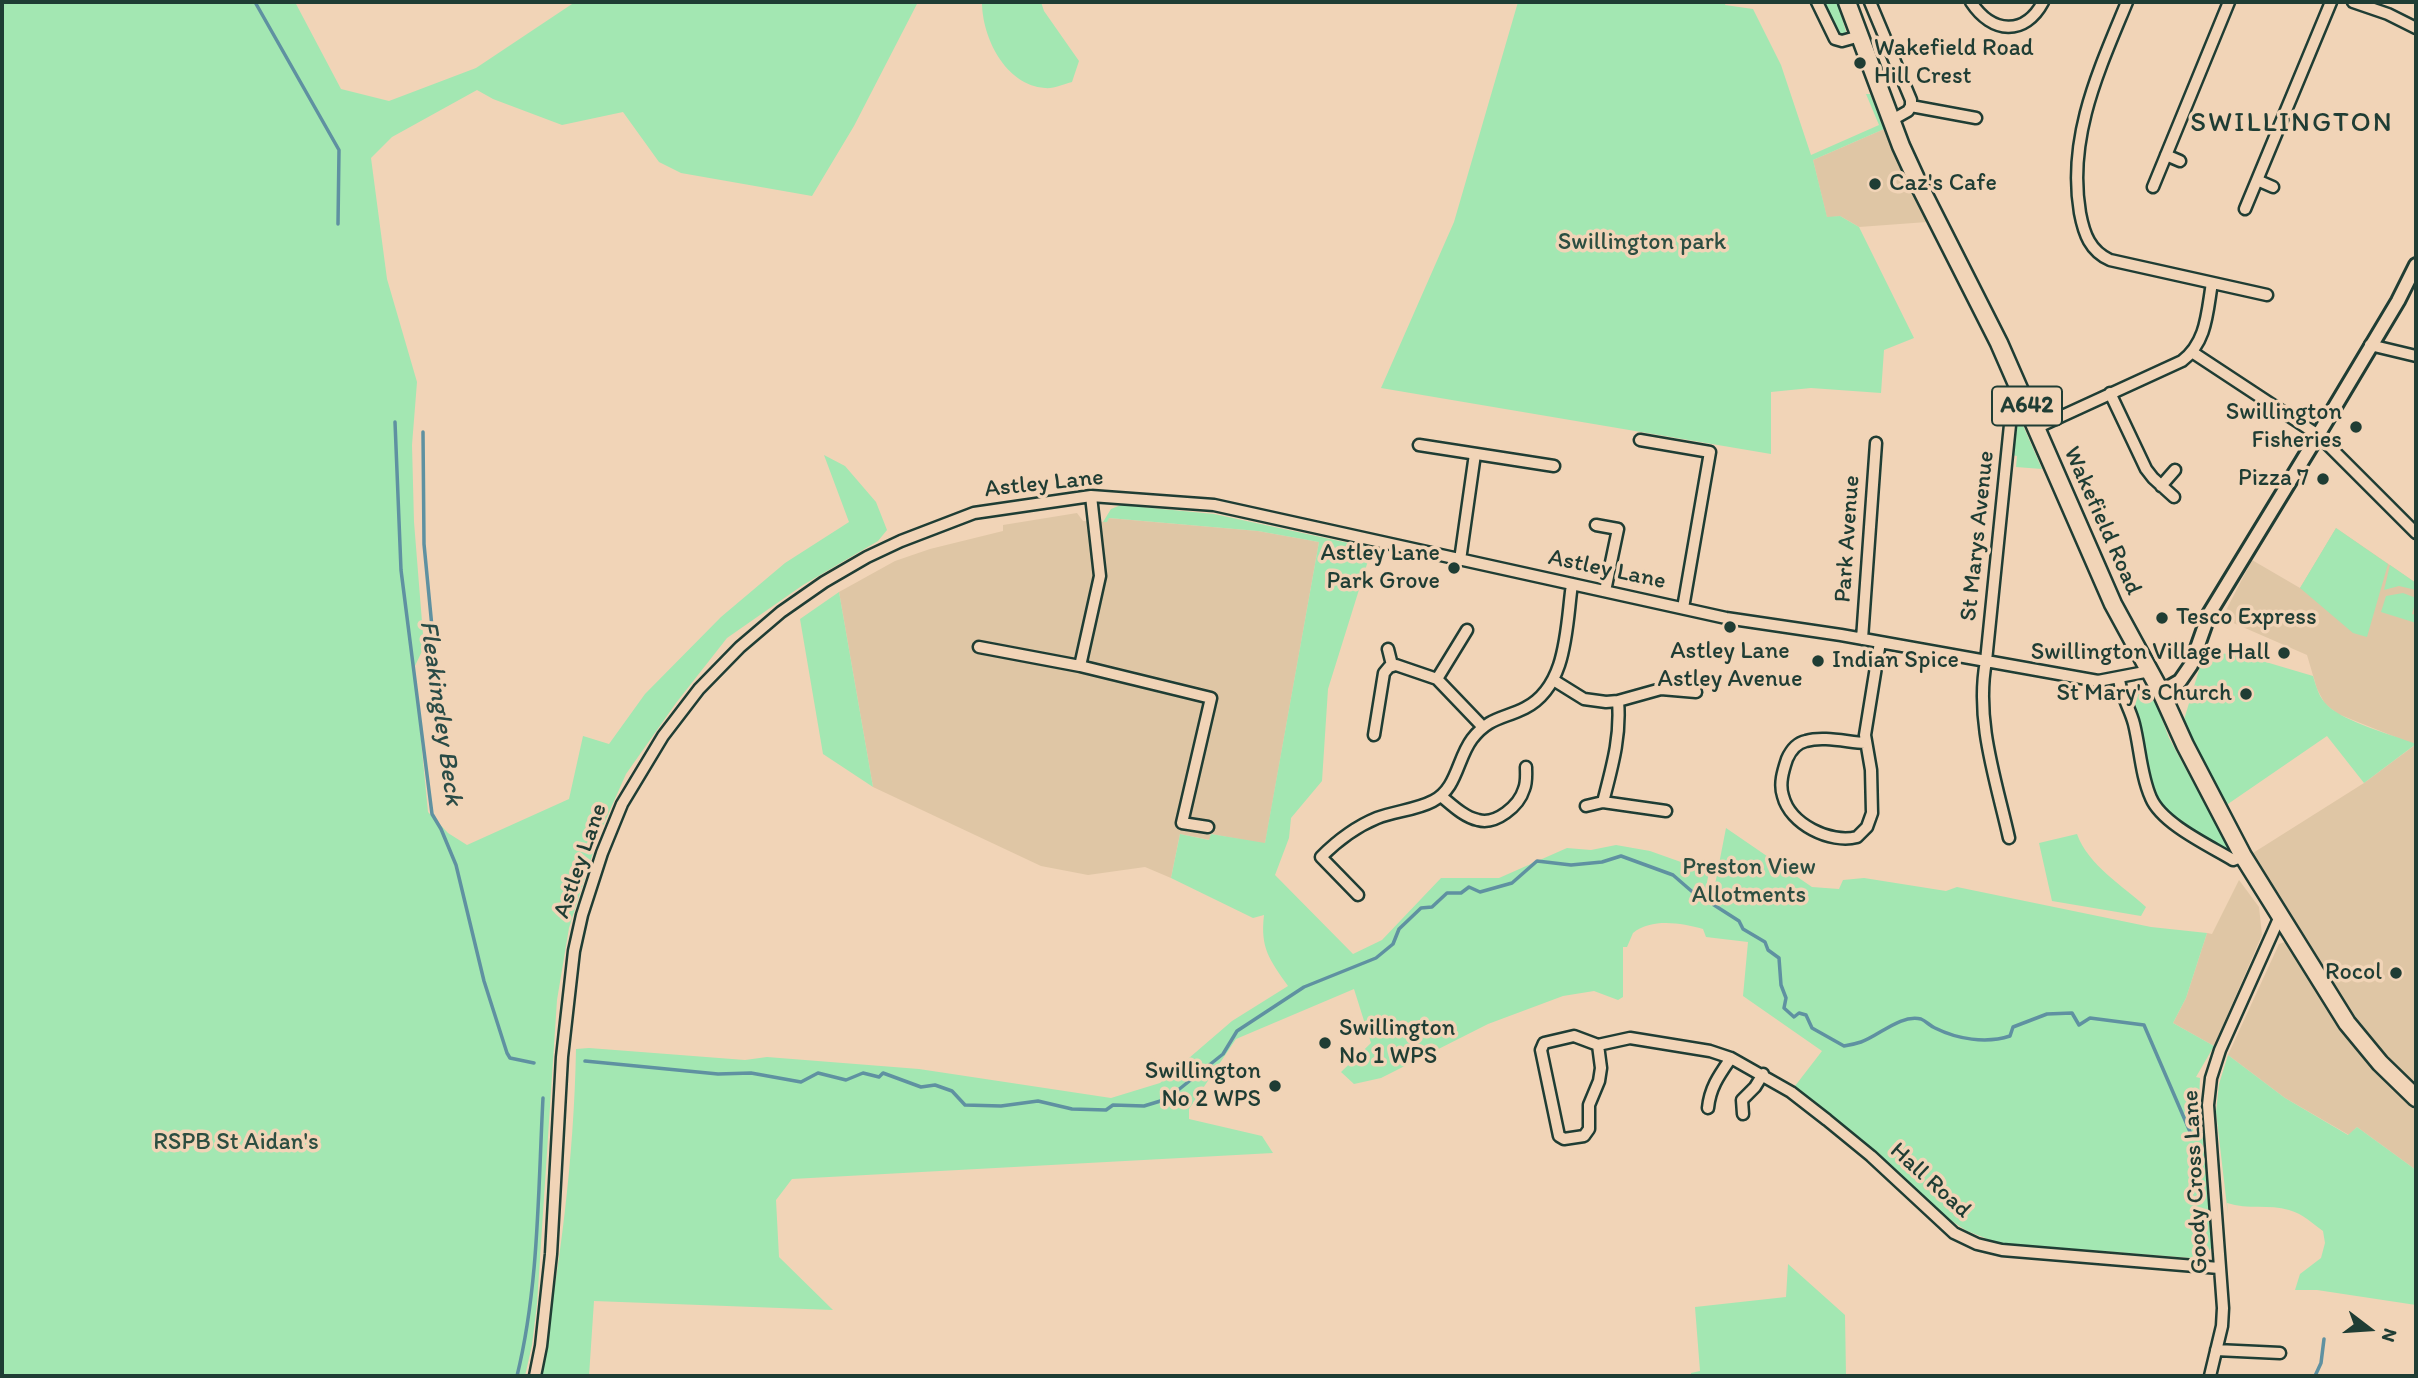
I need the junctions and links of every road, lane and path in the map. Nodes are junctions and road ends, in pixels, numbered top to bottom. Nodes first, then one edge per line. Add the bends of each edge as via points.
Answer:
1 (1817, 2) edge
2 (1847, 2) edge
3 (1870, 2) edge
4 (1972, 2) edge
5 (2043, 2) edge
6 (2127, 2) edge
7 (2229, 2) edge
8 (2331, 2) edge
9 (2353, 2) edge
10 (2416, 29) edge
11 (1860, 36) junction
12 (1911, 106) junction
13 (1976, 118) dead end
14 (1892, 120) junction
15 (2166, 155) junction
16 (2180, 161) dead end
17 (2257, 180) junction
18 (2153, 187) dead end
19 (2273, 187) dead end
20 (2245, 209) dead end
21 (2416, 265) edge
22 (2212, 283) junction
23 (2267, 295) dead end
24 (2370, 345) junction
25 (2192, 352) junction
26 (2416, 356) edge
27 (2110, 393) junction
28 (2011, 415) dead end
29 (2036, 428) junction
30 (2318, 435) junction
31 (1640, 440) dead end
32 (1876, 443) dead end
33 (1419, 445) dead end
34 (1475, 454) junction
35 (1554, 466) dead end
36 (2175, 470) dead end
37 (2161, 486) junction
38 (1091, 496) junction
39 (2174, 497) dead end
40 (1596, 525) dead end
41 (2416, 533) edge
42 (1460, 560) junction
43 (1572, 584) junction
44 (1605, 591) junction
45 (1683, 608) junction
46 (1467, 630) dead end
47 (1862, 639) junction
48 (1880, 642) junction
49 (979, 647) dead end
50 (1388, 649) dead end
51 (1986, 661) junction
52 (1080, 666) junction
53 (1392, 666) junction
54 (2150, 671) junction
55 (2119, 678) junction
56 (1437, 679) junction
57 (1555, 681) junction
58 (1696, 692) dead end
59 (2161, 692) junction
60 (1618, 701) junction
61 (1482, 726) junction
62 (1374, 736) dead end
63 (1865, 743) junction
64 (1526, 767) dead end
65 (1441, 796) junction
66 (1603, 802) junction
67 (1586, 806) dead end
68 (1666, 811) dead end
69 (1208, 827) dead end
70 (2009, 838) dead end
71 (2244, 856) junction
72 (1358, 895) dead end
73 (2281, 914) junction
74 (1598, 1045) junction
75 (1731, 1058) junction
76 (1763, 1074) junction
77 (2416, 1098) edge
78 (1709, 1108) dead end
79 (1743, 1114) dead end
80 (2219, 1268) junction
81 (2216, 1350) junction
82 (2280, 1353) dead end
83 (535, 1376) edge
84 (2210, 1376) edge

1 - 11 street via 1835,39
2 - 11 main road, Wakefield Road / A642
3 - 12 street
4 - 5 street via 1991,22 2017,27 2037,14
6 - 22 street via 2082,124 2077,172 2083,225 2092,248 2110,260
7 - 15 street
8 - 17 street
9 - 10 street
11 - 14 main road, Wakefield Road / A642
12 - 13 street
12 - 14 street
14 - 29 main road, Wakefield Road / A642 via 2017,398
15 - 16 street
15 - 18 street
17 - 19 street
17 - 20 street
21 - 24 street
22 - 23 street
22 - 25 street via 2203,334
24 - 26 street
24 - 30 street
25 - 27 street via 2182,361
25 - 30 street
27 - 29 street
27 - 37 street via 2147,469
28 - 51 street, St Marys Avenue
29 - 54 main road, Wakefield Road / A642 via 2113,604
30 - 41 street
30 - 59 street via 2209,614 2191,666 2180,681
31 - 45 street via 1710,452
32 - 47 street, Park Avenue
33 - 34 street
34 - 35 street
34 - 42 street
36 - 37 street
37 - 39 street
38 - 42 street, Astley Lane via 1214,505
38 - 52 street via 1100,576
38 - 83 street, Astley Lane via 974,513 867,557 792,604 740,647 699,689 663,736 622,804 602,853 574,951 562,1056 550,1267
40 - 44 street via 1618,529
42 - 43 street, Astley Lane
43 - 44 street, Astley Lane
43 - 57 street
44 - 45 street, Astley Lane
45 - 47 street, Astley Lane
46 - 56 street
47 - 48 street, Astley Lane
48 - 51 street, Astley Lane
48 - 63 street
49 - 52 street
50 - 53 street
51 - 55 street, Astley Lane via 2098,681
51 - 70 street, St Marys Avenue via 1982,685 1986,737
52 - 69 street via 1210,698 1182,823
53 - 56 street
53 - 62 street via 1384,673
54 - 55 street, Astley Lane
54 - 59 main road, Wakefield Road / A642
55 - 71 street via 2156,807 2233,860
56 - 61 street
57 - 60 street via 1584,699
57 - 61 street via 1525,708
58 - 60 street via 1661,689
59 - 71 main road, Wakefield Road / A642
60 - 66 street via 1617,750
61 - 65 street
63 - 63 street via 1872,813 1863,832 1850,839 1837,838 1808,826 1790,811 1781,787 1795,746 1808,740
64 - 65 street via 1521,797 1501,817 1474,820
65 - 72 street via 1377,818 1318,854
66 - 67 street
66 - 68 street
71 - 73 main road, Wakefield Road / A642
73 - 77 main road, Wakefield Road / A642 via 2347,1023
73 - 80 street, Goody Cross Lane via 2211,1078 2208,1105
74 - 74 street via 1574,1036 1546,1042 1541,1048 1559,1136 1564,1139 1584,1136 1589,1129 1589,1105 1601,1068
74 - 75 street, Hall Road via 1630,1038
75 - 76 street, Hall Road
75 - 78 street via 1710,1092
76 - 79 street via 1742,1100
76 - 80 street, Hall Road via 1827,1120 1947,1227 1969,1241 2002,1250
80 - 81 street, Goody Cross Lane via 2223,1308
81 - 82 street
81 - 84 street, Goody Cross Lane

